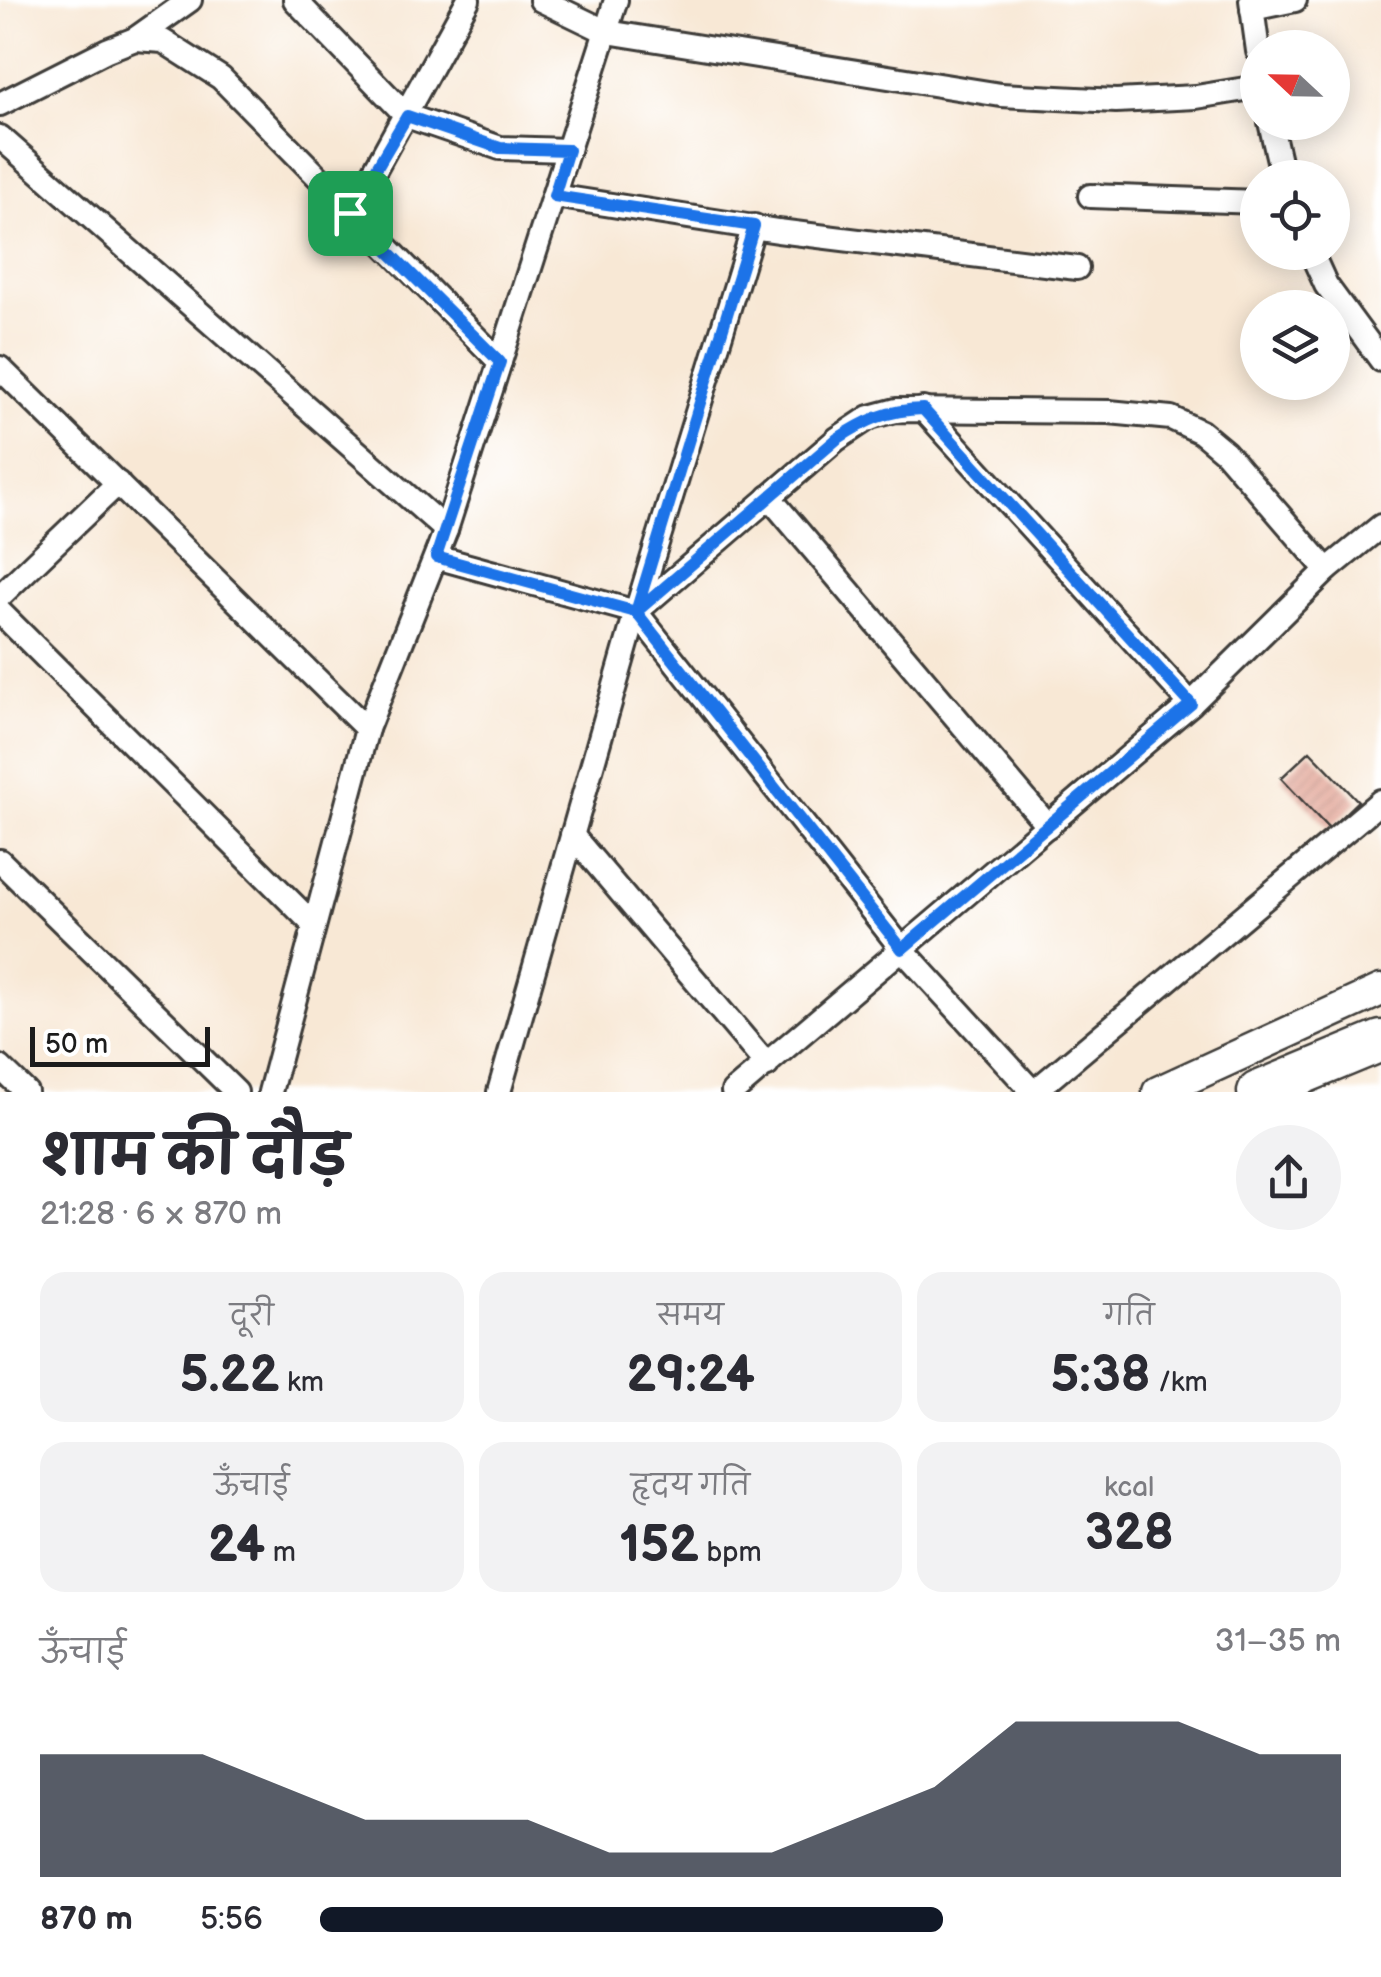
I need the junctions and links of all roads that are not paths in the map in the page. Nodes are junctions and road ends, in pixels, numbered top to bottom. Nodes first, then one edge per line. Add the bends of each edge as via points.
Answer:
1 (190, 0) edge
2 (295, 0) edge
3 (468, 0) edge
4 (542, 0) edge
5 (616, 0) edge
6 (1296, 0) edge
7 (1251, 4) edge
8 (1255, 30) edge
9 (607, 32) junction
10 (135, 39) junction
11 (1240, 90) edge
12 (0, 104) edge
13 (407, 116) junction
14 (0, 137) edge
15 (568, 150) junction
16 (554, 196) junction
17 (1090, 196) dead end
18 (1240, 201) edge
19 (350, 213) junction
20 (754, 226) junction
21 (1077, 268) dead end
22 (1319, 270) edge
23 (1381, 360) edge
24 (500, 362) junction
25 (0, 368) edge
26 (923, 409) junction
27 (118, 483) junction
28 (769, 498) junction
29 (1381, 526) edge
30 (446, 530) junction
31 (436, 557) junction
32 (1327, 570) junction
33 (0, 596) edge
34 (0, 612) edge
35 (636, 612) junction
36 (1191, 704) junction
37 (367, 730) junction
38 (1381, 801) edge
39 (1048, 826) junction
40 (572, 835) junction
41 (0, 860) edge
42 (314, 925) junction
43 (902, 949) junction
44 (1381, 990) edge
45 (1381, 1041) edge
46 (766, 1064) junction
47 (0, 1068) edge
48 (26, 1092) edge
49 (236, 1092) edge
50 (270, 1092) edge
51 (498, 1092) edge
52 (734, 1092) edge
53 (1033, 1092) edge
54 (1158, 1092) edge
55 (1258, 1092) edge

1 - 10 street
2 - 13 street
3 - 13 street
4 - 9 street
5 - 9 street
6 - 7 street
7 - 8 street
9 - 11 street via 1056,100 1154,100
9 - 15 street
10 - 12 street
10 - 19 street via 163,41 221,78
13 - 15 street via 500,148
13 - 19 street
14 - 30 street
15 - 16 street
16 - 20 street
16 - 24 street
17 - 18 street
19 - 24 street
20 - 21 street
20 - 35 street
22 - 23 street
24 - 30 street
25 - 27 street
26 - 28 street via 870,418
26 - 32 street via 1171,418 1224,452
26 - 36 street
27 - 33 street
27 - 37 street
28 - 35 street
28 - 39 street
29 - 32 street
30 - 31 street
31 - 35 street
31 - 37 street
32 - 36 street
34 - 42 street
35 - 40 street
35 - 43 street
36 - 39 street
37 - 42 street
38 - 53 street
39 - 43 street
40 - 46 street
40 - 51 street
41 - 49 street
42 - 50 street
43 - 46 street
43 - 53 street
44 - 54 street
45 - 55 highway
46 - 52 street
47 - 48 street

